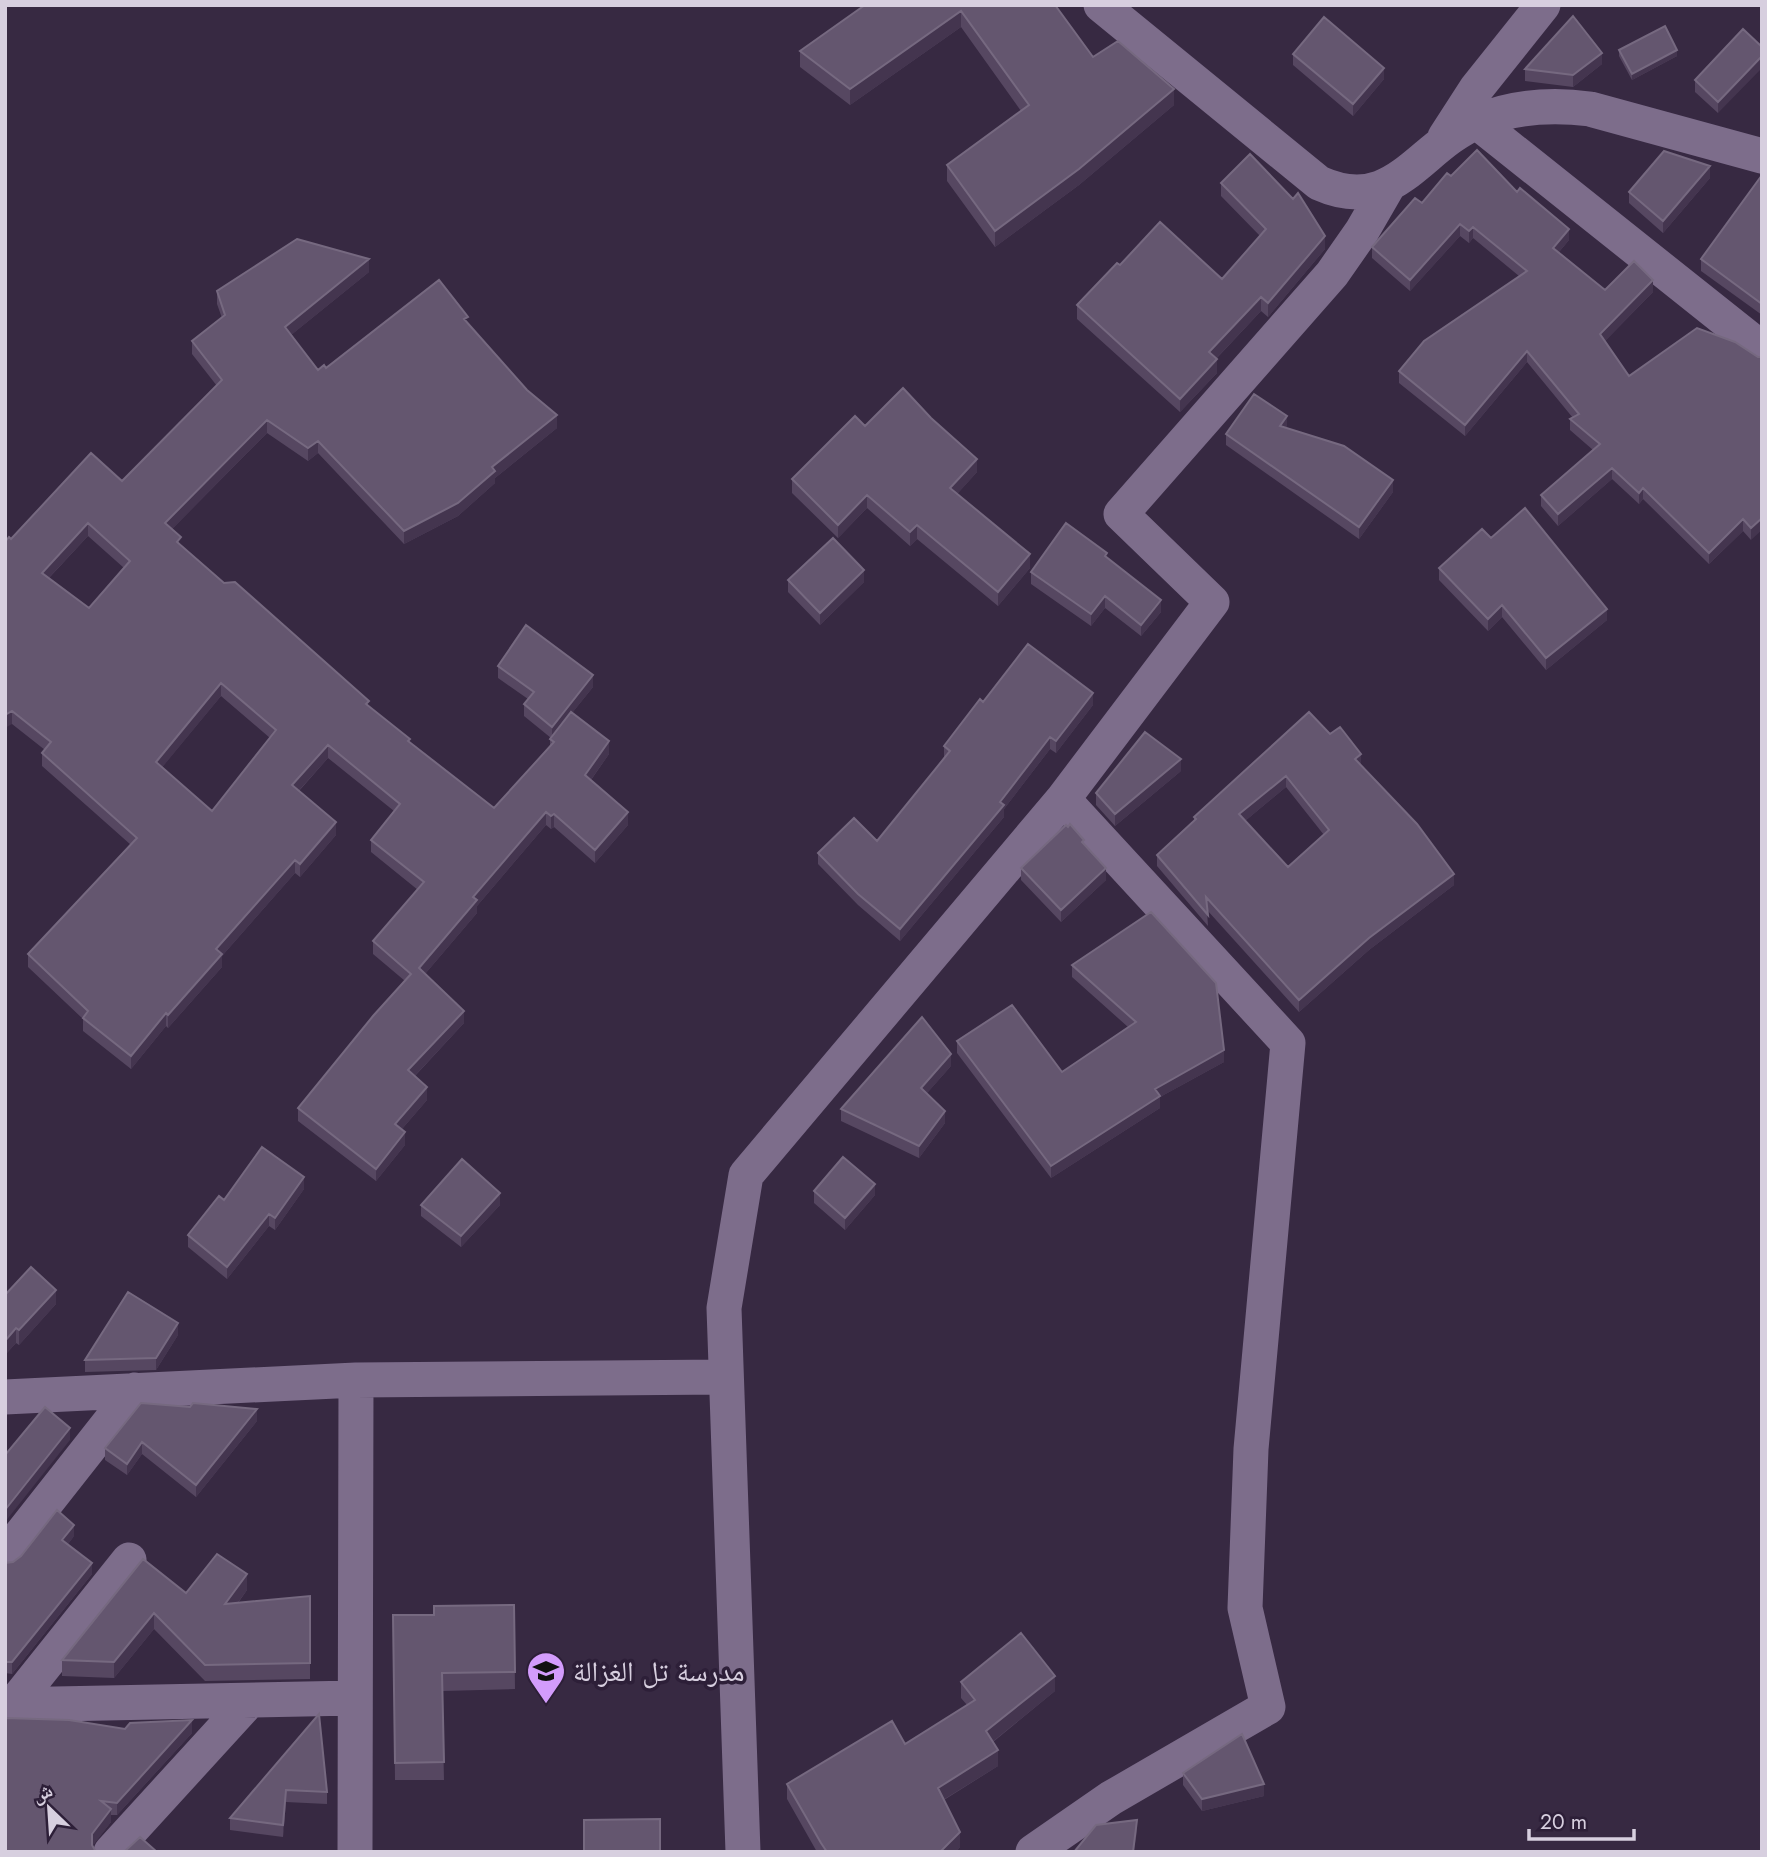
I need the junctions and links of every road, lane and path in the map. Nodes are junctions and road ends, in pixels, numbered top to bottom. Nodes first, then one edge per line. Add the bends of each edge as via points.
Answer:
1 (1101, 5) edge
2 (1544, 5) edge
3 (1477, 121) junction
4 (1438, 146) junction
5 (1760, 153) edge
6 (1388, 186) junction
7 (1762, 349) edge
8 (1063, 799) junction
9 (725, 1377) junction
10 (356, 1380) junction
11 (135, 1390) junction
12 (5, 1397) edge
13 (5, 1555) edge
14 (129, 1560) dead end
15 (355, 1698) junction
16 (249, 1701) junction
17 (9, 1705) edge
18 (111, 1852) edge
19 (355, 1852) edge
20 (743, 1852) edge
21 (1033, 1852) edge

1 - 6 street via 1319,183 1353,193
2 - 4 street via 1476,89
3 - 4 street
3 - 5 street via 1514,110 1561,105
3 - 7 street
4 - 6 street
6 - 8 street via 1332,274 1121,514 1212,602
8 - 9 street via 746,1175 724,1308
8 - 21 street via 1288,1043 1251,1449 1245,1608 1268,1707 1111,1798
9 - 10 street
9 - 20 street
10 - 11 street
10 - 15 street
11 - 12 street
11 - 13 street
14 - 17 street
15 - 16 street
15 - 19 street
16 - 17 street
16 - 18 street

